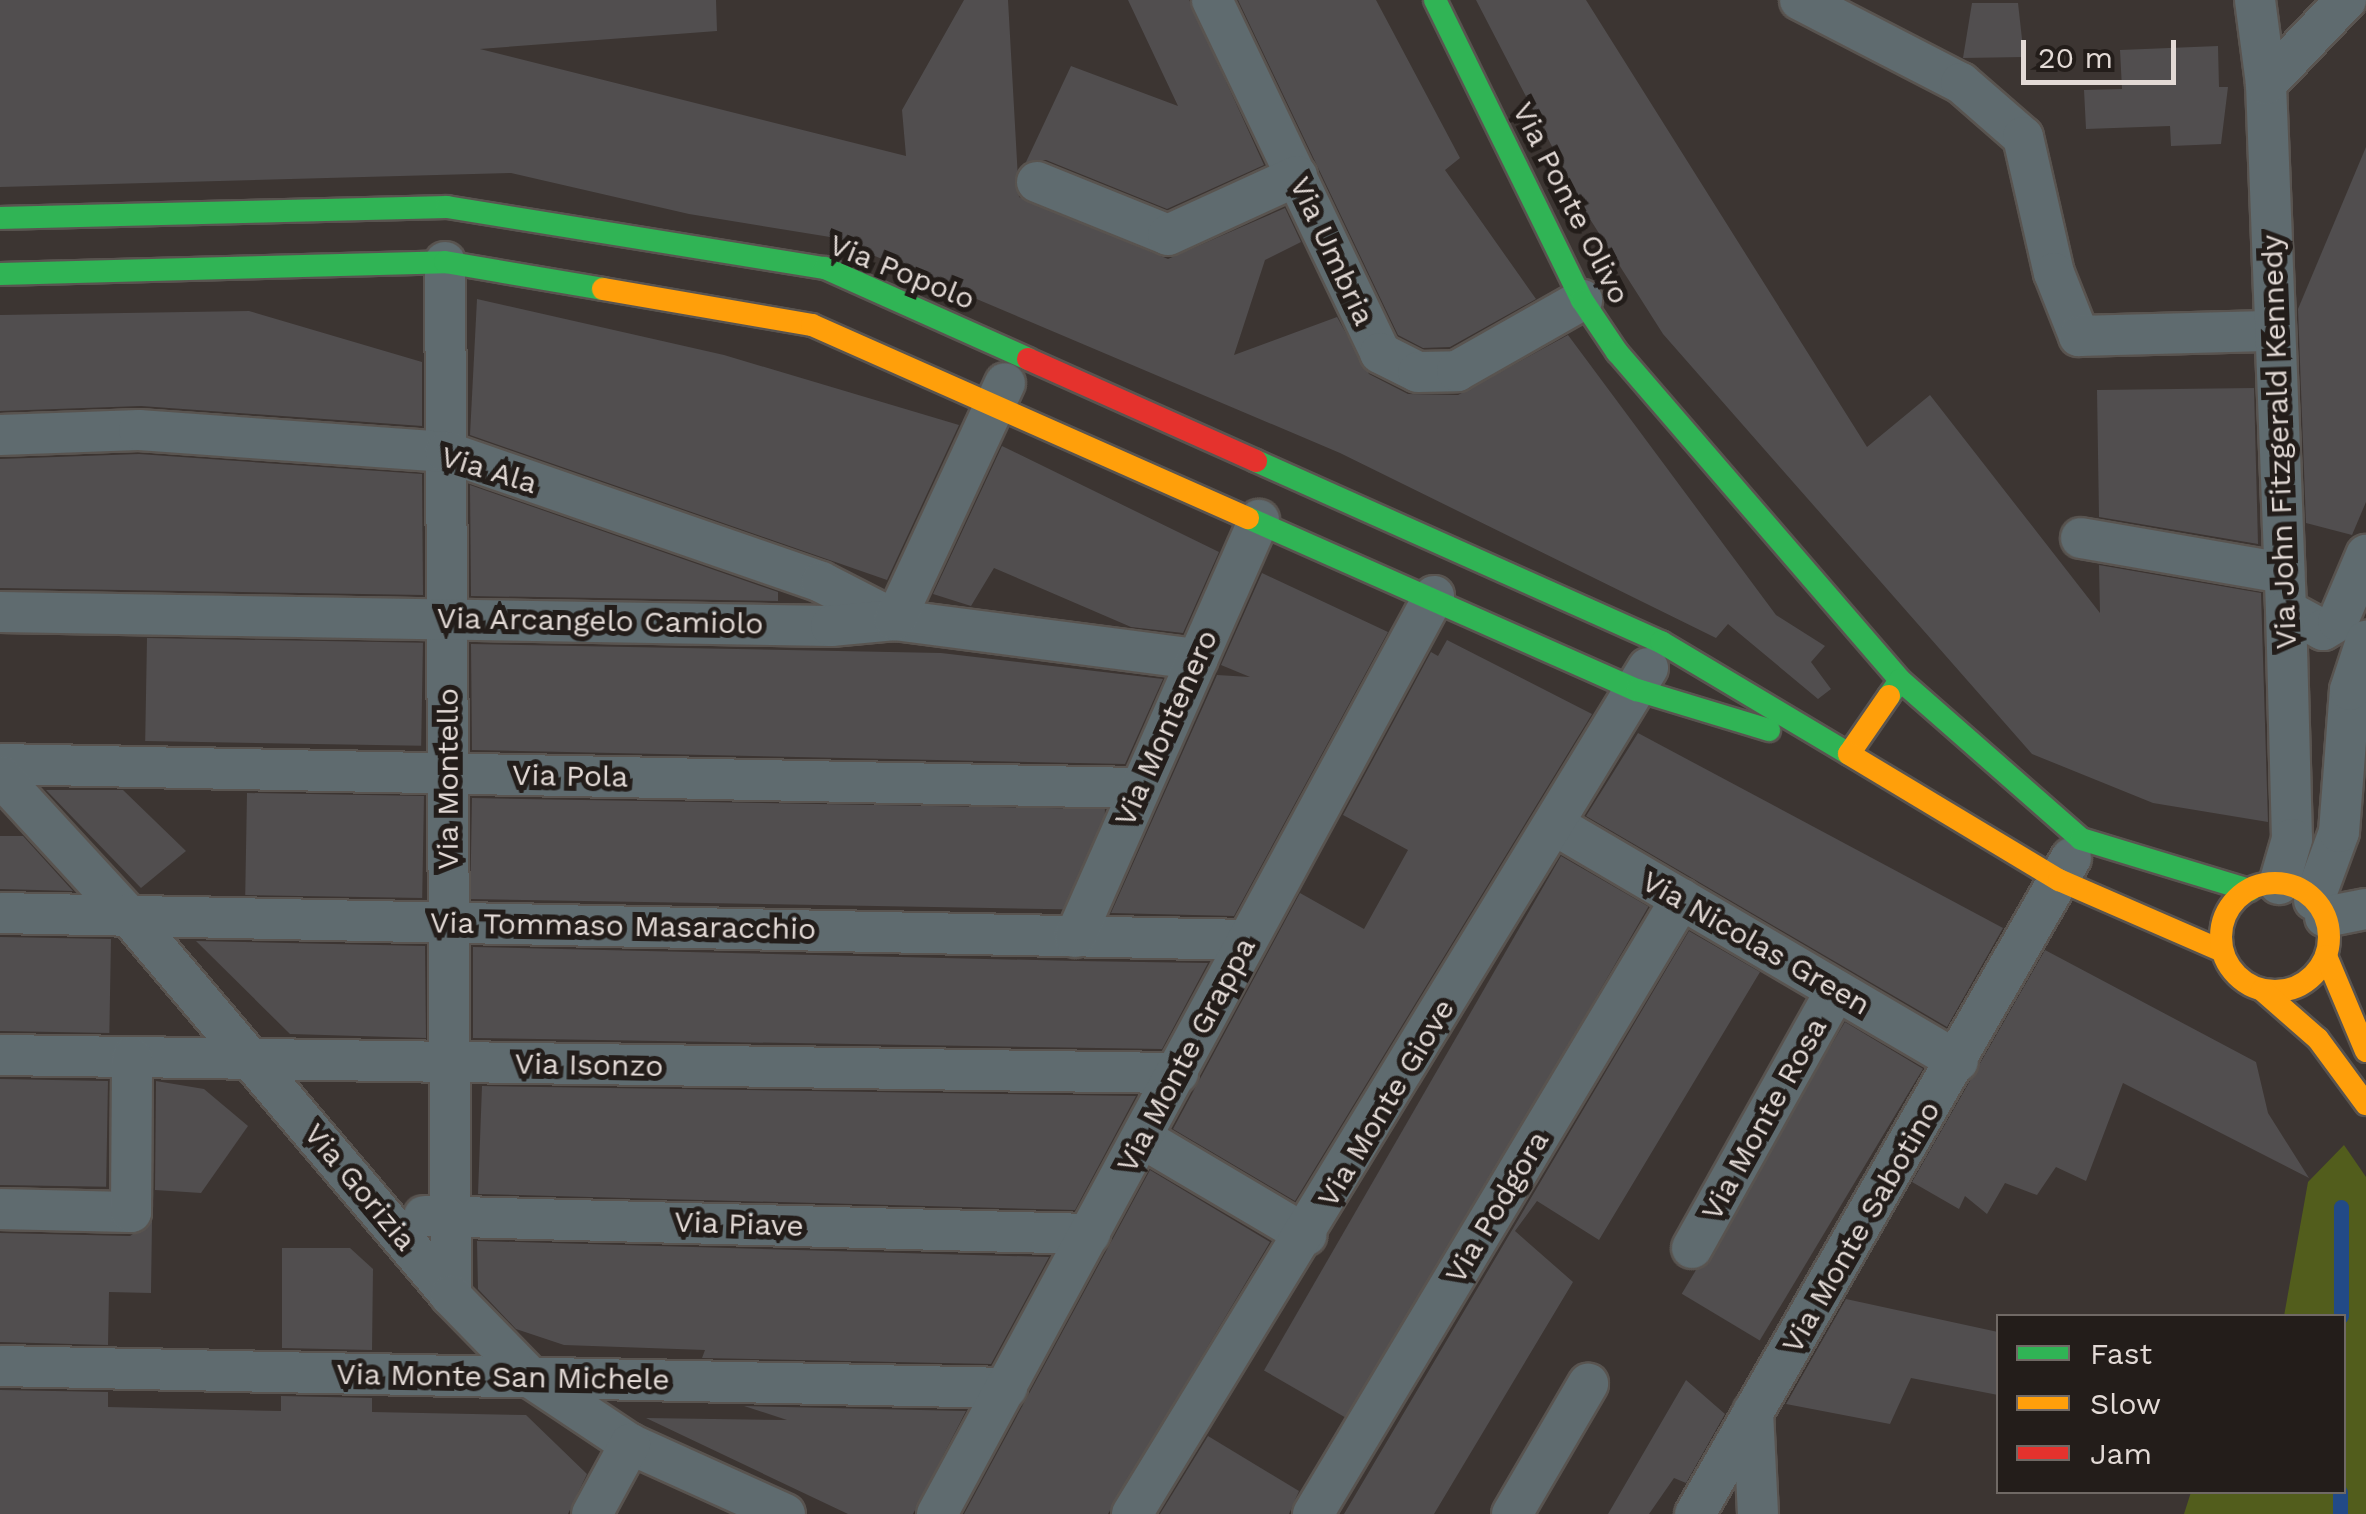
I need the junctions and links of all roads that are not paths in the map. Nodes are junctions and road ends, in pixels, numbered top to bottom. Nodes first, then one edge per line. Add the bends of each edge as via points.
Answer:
1 (1212, 0) edge
2 (1435, 0) edge
3 (1800, 0) edge
4 (2255, 0) edge
5 (2346, 0) edge
6 (1859, 14) edge
7 (2266, 84) junction
8 (1297, 176) junction
9 (1037, 182) dead end
10 (0, 218) edge
11 (446, 262) junction
12 (0, 274) edge
13 (1582, 300) junction
14 (2275, 331) junction
15 (1019, 354) junction
16 (995, 404) junction
17 (0, 435) edge
18 (446, 452) junction
19 (1259, 520) junction
20 (2081, 538) dead end
21 (2366, 556) edge
22 (2285, 592) junction
23 (1434, 596) junction
24 (0, 612) edge
25 (448, 618) junction
26 (895, 620) junction
27 (2366, 641) edge
28 (1661, 642) junction
29 (1197, 659) junction
30 (1900, 680) junction
31 (1636, 690) junction
32 (2358, 694) edge
33 (1849, 754) junction
34 (0, 764) edge
35 (448, 773) junction
36 (0, 776) edge
37 (1139, 788) junction
38 (1555, 825) junction
39 (2081, 839) junction
40 (2058, 880) junction
41 (1681, 899) junction
42 (2299, 909) junction
43 (2366, 909) edge
44 (0, 913) edge
45 (128, 915) junction
46 (449, 922) junction
47 (1075, 936) junction
48 (1247, 940) junction
49 (2222, 950) junction
50 (1836, 990) junction
51 (2262, 990) junction
52 (2366, 1051) edge
53 (0, 1055) edge
54 (132, 1058) junction
55 (251, 1060) junction
56 (1958, 1062) junction
57 (450, 1064) junction
58 (1178, 1073) junction
59 (2366, 1104) edge
60 (1142, 1138) junction
61 (0, 1209) edge
62 (387, 1215) junction
63 (450, 1216) junction
64 (1090, 1234) junction
65 (1306, 1234) junction
66 (1692, 1248) dead end
67 (450, 1296) junction
68 (0, 1366) edge
69 (531, 1378) junction
70 (1588, 1384) dead end
71 (1006, 1388) junction
72 (1754, 1412) junction
73 (630, 1444) junction
74 (592, 1514) edge
75 (785, 1514) edge
76 (937, 1514) edge
77 (1132, 1514) edge
78 (1312, 1514) edge
79 (1512, 1514) edge
80 (1695, 1514) edge
81 (1758, 1514) edge

1 - 8 street, Via Umbria
2 - 13 street, Via Ponte Olivo
3 - 6 street
4 - 7 street, Via John Fitzgerald Kennedy
5 - 7 street
6 - 14 street via 1961,83 2023,137 2054,273 2078,336
7 - 14 street, Via John Fitzgerald Kennedy
8 - 9 street via 1168,234
8 - 13 street, Via Umbria via 1380,353 1418,372 1457,371
10 - 15 street, Via Popolo via 447,207 825,268
11 - 12 street
11 - 16 street via 812,325
11 - 18 street, Via Montello
13 - 30 street, Via Ponte Olivo via 1617,352
14 - 22 street, Via John Fitzgerald Kennedy
15 - 16 street
15 - 28 street, Via Popolo
16 - 19 street
16 - 26 street
17 - 18 street, Via Ala via 140,430
18 - 25 street, Via Montello
18 - 26 street, Via Ala via 821,582
19 - 23 street
19 - 29 street, Via Montenero
20 - 22 street
21 - 22 street via 2338,620 2323,630
22 - 42 street, Via John Fitzgerald Kennedy
23 - 31 street
23 - 48 street, Via Monte Grappa
24 - 25 street, Via Arcangelo Camiolo
25 - 26 street, Via Arcangelo Camiolo via 831,626
25 - 35 street, Via Montello
26 - 29 street, Via Arcangelo Camiolo
27 - 32 street
28 - 31 street, Via Monte Giove
28 - 33 street, Via Popolo
29 - 37 street, Via Montenero
30 - 33 street
30 - 39 street, Via Ponte Olivo
31 - 33 street
31 - 38 street, Via Monte Giove
32 - 42 street via 2339,832
33 - 40 street
34 - 35 street, Via Pola
35 - 37 street, Via Pola
35 - 46 street, Via Montello
36 - 45 street, Via Gorizia
37 - 47 street, Via Montenero
38 - 41 street, Via Nicolas Green
38 - 65 street, Via Monte Giove
39 - 40 street, Via Monte Sabotino
39 - 42 street
40 - 49 street
40 - 56 street, Via Monte Sabotino
41 - 50 street, Via Nicolas Green
41 - 78 street, Via Podgora
42 - 43 street
42 - 49 street via 2225,915
42 - 51 street via 2293,988
42 - 52 street
44 - 45 street, Via Tommaso Masaracchio
45 - 46 street, Via Tommaso Masaracchio
45 - 55 street, Via Gorizia
46 - 47 street, Via Tommaso Masaracchio
46 - 57 street, Via Montello
47 - 48 street, Via Tommaso Masaracchio
48 - 58 street, Via Monte Grappa
49 - 51 street via 2236,976
50 - 56 street, Via Nicolas Green
50 - 66 street, Via Monte Rosa
51 - 59 street via 2318,1040
53 - 54 street, Via Isonzo
54 - 55 street, Via Isonzo
54 - 61 street via 131,1212
55 - 57 street, Via Isonzo
55 - 62 street, Via Gorizia
56 - 72 street, Via Monte Sabotino
57 - 58 street, Via Isonzo
57 - 63 street, Via Montello
58 - 60 street, Via Monte Grappa
60 - 64 street, Via Monte Grappa
60 - 65 street
62 - 63 street, Via Piave
62 - 67 street, Via Gorizia
63 - 64 street, Via Piave
63 - 67 street, Via Montello
64 - 71 street, Via Monte Grappa
65 - 77 street, Via Monte Giove
67 - 69 street, Via Gorizia
68 - 69 street, Via Monte San Michele
69 - 71 street, Via Monte San Michele
69 - 73 street, Via Gorizia
70 - 79 street
71 - 76 street, Via Monte Grappa
72 - 80 street, Via Monte Sabotino
72 - 81 street
73 - 74 street
73 - 75 street, Via Gorizia

